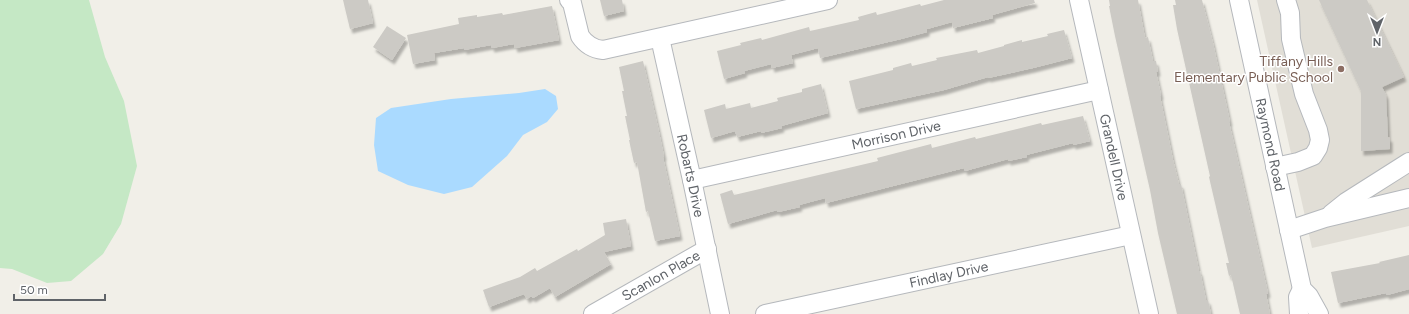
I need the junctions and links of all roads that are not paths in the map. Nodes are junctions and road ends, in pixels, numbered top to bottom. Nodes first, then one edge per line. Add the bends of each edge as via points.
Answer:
1 (569, 0) edge
2 (828, 0) edge
3 (1079, 0) edge
4 (1239, 0) edge
5 (1286, 0) edge
6 (660, 38) junction
7 (1099, 90) junction
8 (1409, 162) edge
9 (1275, 167) junction
10 (692, 180) junction
11 (1409, 198) edge
12 (1325, 218) junction
13 (1289, 230) junction
14 (1131, 235) junction
15 (707, 249) junction
16 (1302, 289) junction
17 (593, 314) edge
18 (720, 314) edge
19 (765, 314) edge
20 (1149, 314) edge
21 (1299, 314) edge
22 (1319, 314) edge

1 - 6 street via 580,36 594,48 603,50
2 - 6 street
3 - 7 street, Grandell Drive
4 - 9 street, Raymond Road
5 - 9 street via 1290,13 1291,39 1304,94 1320,140 1313,156
6 - 10 street, Robarts Drive
7 - 10 street, Morrison Drive
7 - 14 street, Grandell Drive
8 - 12 street
9 - 13 street, Raymond Road
10 - 15 street, Robarts Drive
11 - 12 street
12 - 13 street
13 - 16 street, Raymond Road
14 - 19 street, Findlay Drive
14 - 20 street, Grandell Drive
15 - 17 street, Scanlon Place
15 - 18 street, Robarts Drive
16 - 21 street, Raymond Road via 1298,297
16 - 22 street, Raymond Road

